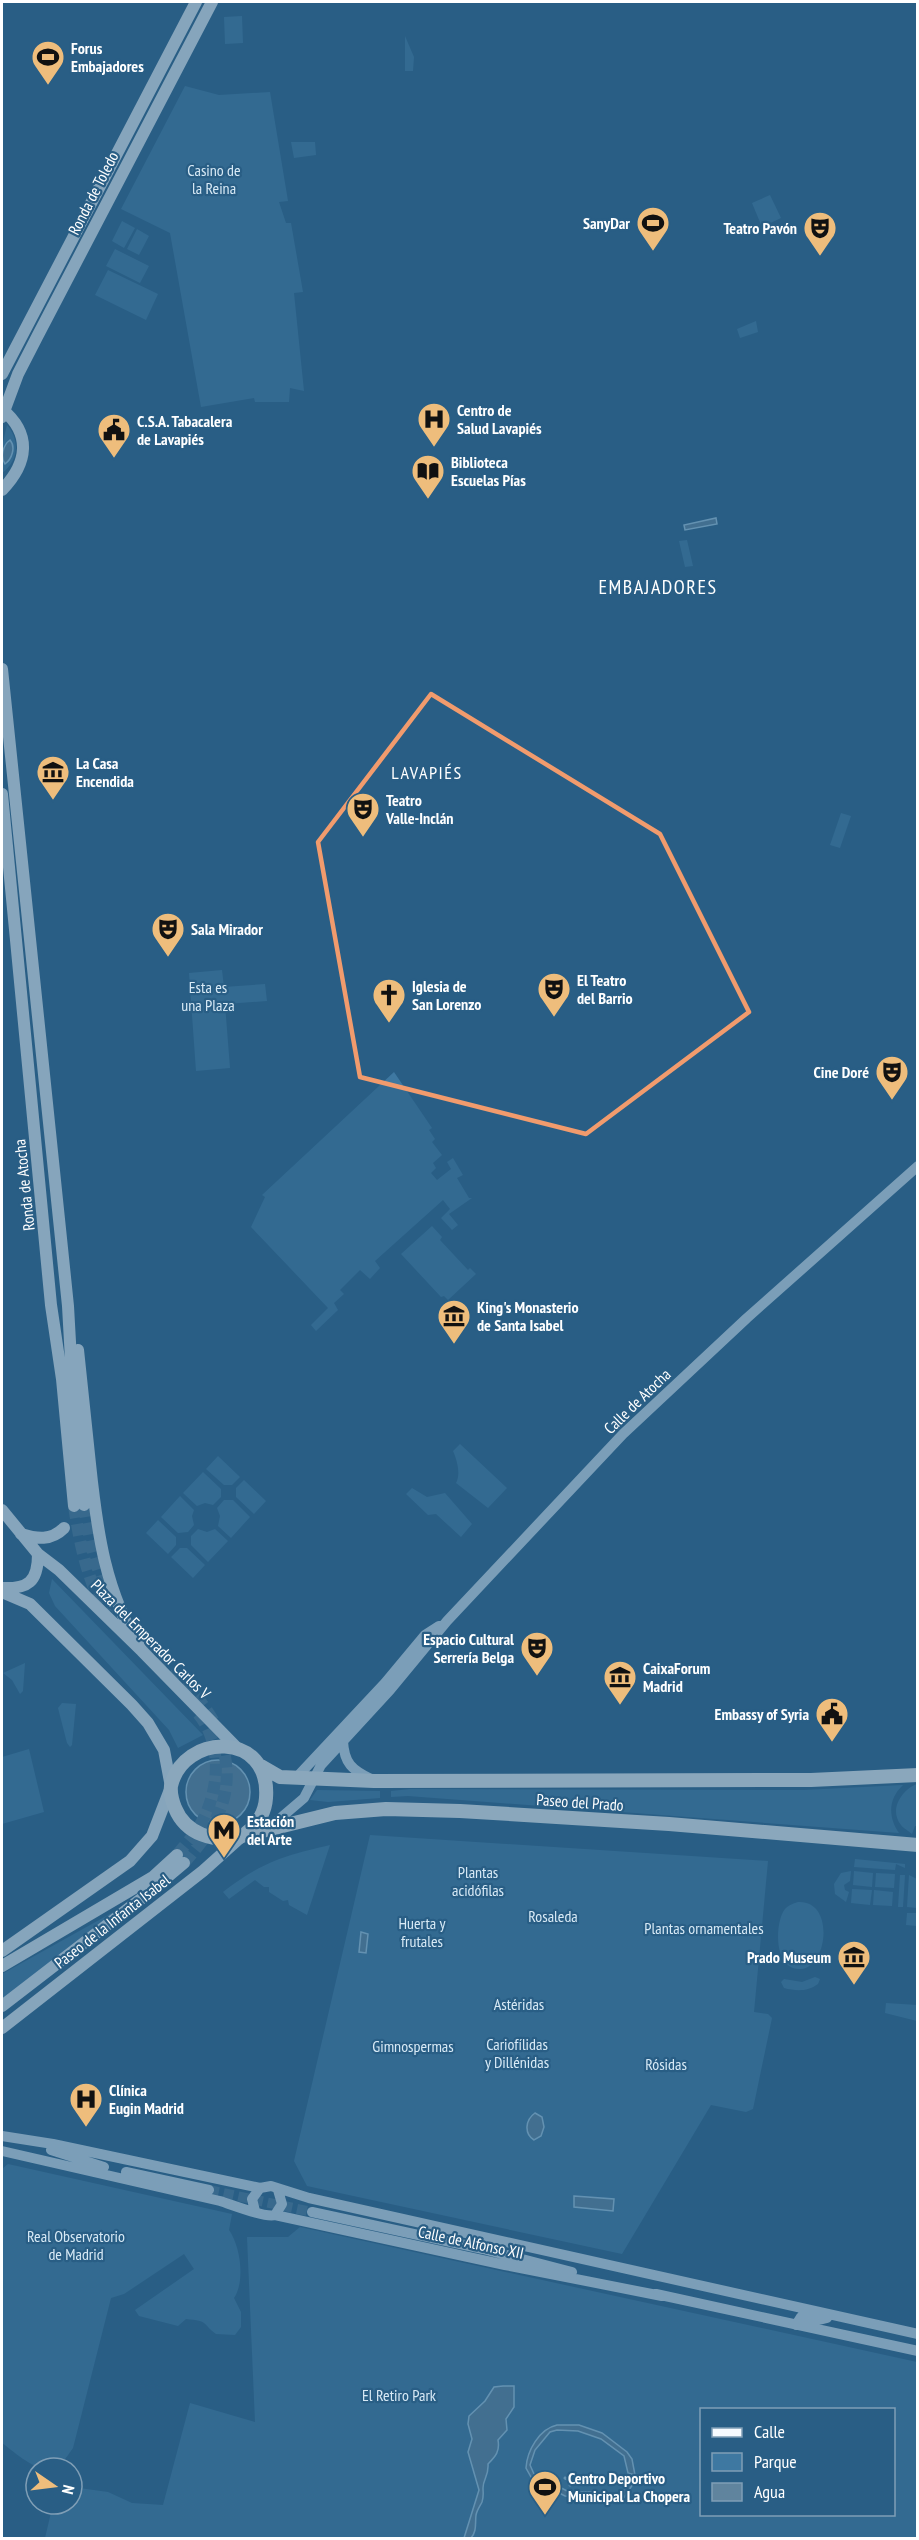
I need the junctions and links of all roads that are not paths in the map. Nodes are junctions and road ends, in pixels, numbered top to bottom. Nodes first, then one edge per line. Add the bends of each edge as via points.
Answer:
1 (196, 2) edge
2 (212, 2) edge
3 (2, 374) edge
4 (3, 410) edge
5 (2, 490) edge
6 (2, 669) edge
7 (2, 794) edge
8 (15, 860) junction
9 (918, 1156) edge
10 (918, 1166) edge
11 (860, 1215) junction
12 (68, 1306) junction
13 (2, 1510) edge
14 (64, 1528) dead end
15 (21, 1534) junction
16 (39, 1555) junction
17 (2, 1590) edge
18 (447, 1621) junction
19 (142, 1651) junction
20 (343, 1741) junction
21 (236, 1748) junction
22 (261, 1766) junction
23 (918, 1775) edge
24 (296, 1778) junction
25 (315, 1779) junction
26 (374, 1781) junction
27 (171, 1787) junction
28 (268, 1829) junction
29 (241, 1836) junction
30 (918, 1845) edge
31 (2, 1951) edge
32 (2, 1966) edge
33 (2, 2006) edge
34 (2, 2028) edge
35 (2, 2136) edge
36 (22, 2140) junction
37 (2, 2151) edge
38 (19, 2155) junction
39 (104, 2167) junction
40 (260, 2188) junction
41 (209, 2190) tunnel mouth
42 (278, 2190) junction
43 (255, 2211) junction
44 (312, 2212) tunnel mouth
45 (275, 2215) junction
46 (483, 2249) junction
47 (663, 2279) junction
48 (662, 2296) junction
49 (835, 2317) junction
50 (796, 2325) junction
51 (918, 2334) edge
52 (918, 2351) edge

1 - 3 main road, Ronda de Toledo
2 - 4 main road, Ronda de Toledo via 37,337
4 - 5 main road via 18,427 24,448 19,467
6 - 8 main road
7 - 8 main road
8 - 12 main road, Ronda de Atocha
8 - 12 main road, Ronda de Atocha via 51,1305 79,1506
9 - 11 street, Calle de Atocha via 872,1198
10 - 11 street, Calle de Atocha
11 - 18 street, Calle de Atocha via 627,1430
12 - 19 main road, Ronda de Atocha via 77,1346 103,1561 126,1626
13 - 15 main road, Plaza del Emperador Carlos V
14 - 15 main road via 47,1538
15 - 16 main road, Plaza del Emperador Carlos V
16 - 17 main road via 28,1584
16 - 19 main road, Plaza del Emperador Carlos V
17 - 27 main road via 30,1604 148,1723 164,1750
18 - 20 street, Calle de Atocha
18 - 24 street, Calle de Atocha via 425,1635
19 - 21 main road, Plaza del Emperador Carlos V
20 - 25 street, Calle de Atocha via 321,1765
20 - 26 street via 348,1764
21 - 22 highway, Plaza del Emperador Carlos V
21 - 27 highway via 198,1752 178,1771
22 - 24 highway, Paseo del Prado via 280,1777
22 - 29 highway via 266,1780 264,1810 256,1825
23 - 26 highway, Paseo del Prado via 811,1780
24 - 25 highway, Paseo del Prado
25 - 26 highway, Paseo del Prado
25 - 28 street, Calle de Atocha via 304,1798
27 - 29 highway via 177,1812 192,1830 218,1839
27 - 31 main road via 152,1836 129,1861
28 - 29 highway, Paseo del Prado
28 - 30 highway, Paseo del Prado via 335,1813 386,1809 669,1824
29 - 34 main road, Paseo de la Infanta Isabel via 203,1871
32 - 33 main road, Paseo de la Infanta Isabel via 180,1859 153,1889
35 - 36 street, Calle de Alfonso XII
36 - 39 street, Calle de Alfonso XII
36 - 40 street, Calle de Alfonso XII
37 - 38 street, Calle de Alfonso XII
38 - 39 street, Calle de Alfonso XII
38 - 43 street, Calle de Alfonso XII
39 - 41 street, Calle de Alfonso XII
40 - 42 street, Calle de Alfonso XII
40 - 43 street via 252,2199
42 - 45 street via 282,2204
42 - 47 street, Calle de Alfonso XII
43 - 45 street, Calle de Alfonso XII via 264,2216
44 - 46 street, Calle de Alfonso XII
45 - 48 street, Calle de Alfonso XII
46 - 47 street, Calle de Alfonso XII
46 - 48 street, Calle de Alfonso XII
47 - 49 street, Calle de Alfonso XII
48 - 50 street, Calle de Alfonso XII
49 - 50 street via 801,2318
49 - 51 street, Calle de Alfonso XII
50 - 52 street, Calle de Alfonso XII

